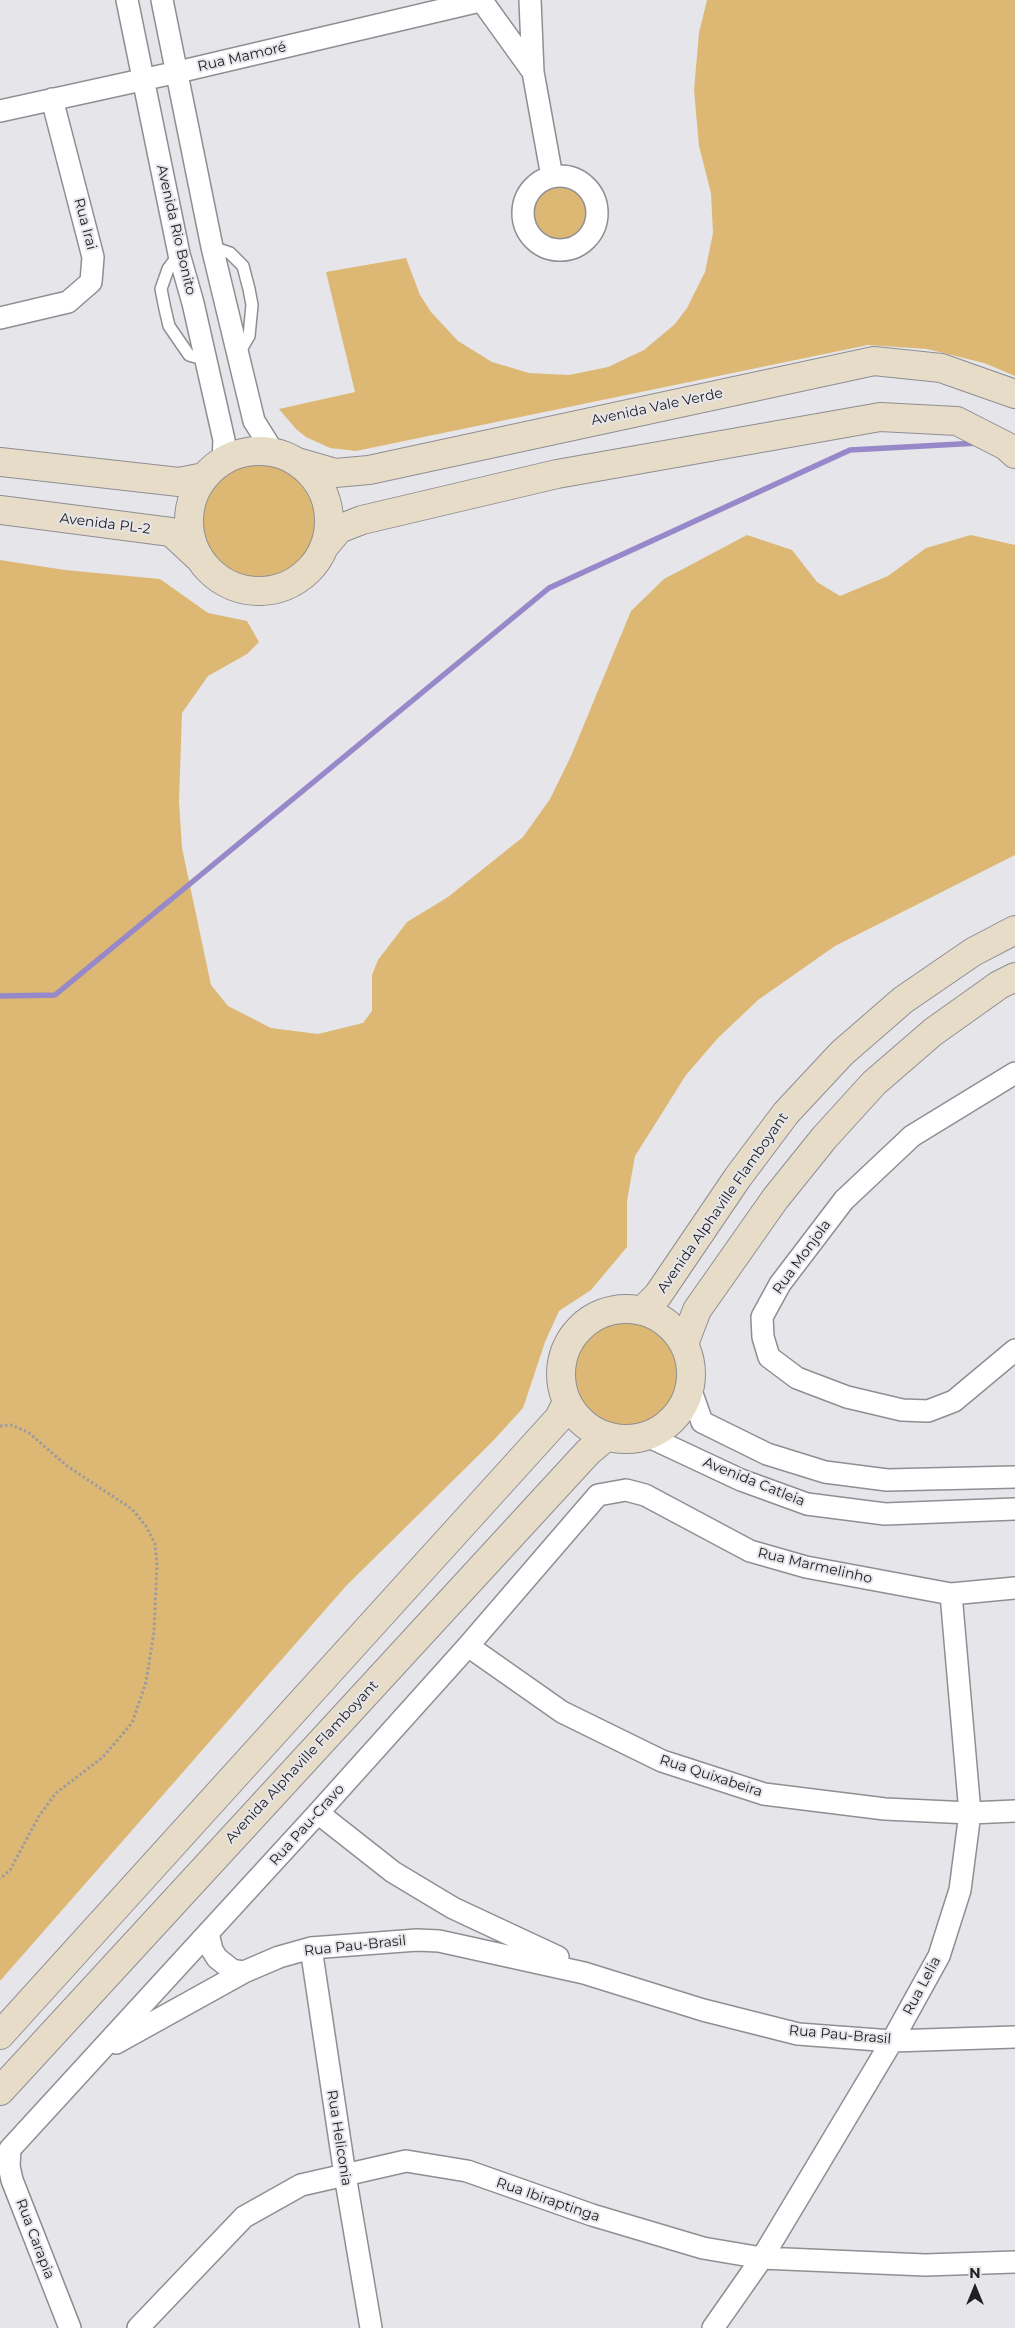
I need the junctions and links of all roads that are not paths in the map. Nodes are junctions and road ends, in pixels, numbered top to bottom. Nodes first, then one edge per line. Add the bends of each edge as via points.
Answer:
1 (127, 0) edge
2 (162, 0) edge
3 (483, 0) edge
4 (530, 0) edge
5 (178, 72) junction
6 (533, 72) junction
7 (144, 79) junction
8 (52, 99) junction
9 (0, 111) edge
10 (552, 177) dead end
11 (179, 254) junction
12 (0, 318) edge
13 (206, 360) junction
14 (1015, 394) edge
15 (1015, 454) edge
16 (286, 457) junction
17 (0, 462) edge
18 (214, 469) junction
19 (0, 510) edge
20 (324, 547) junction
21 (199, 558) junction
22 (1015, 930) edge
23 (1015, 977) edge
24 (1015, 1073) edge
25 (642, 1311) junction
26 (684, 1344) junction
27 (1015, 1350) edge
28 (690, 1388) junction
29 (567, 1402) junction
30 (608, 1436) junction
31 (647, 1436) junction
32 (1015, 1477) edge
33 (598, 1495) joint
34 (1015, 1509) edge
35 (1015, 1588) edge
36 (951, 1594) junction
37 (468, 1646) junction
38 (1015, 1811) edge
39 (318, 1813) junction
40 (970, 1813) junction
41 (454, 1908) junction
42 (208, 1932) junction
43 (439, 1941) junction
44 (311, 1948) junction
45 (244, 1972) junction
46 (584, 1972) junction
47 (0, 2035) edge
48 (1015, 2037) edge
49 (892, 2041) junction
50 (105, 2047) junction
51 (0, 2091) edge
52 (10, 2148) joint
53 (345, 2175) junction
54 (762, 2258) junction
55 (1015, 2262) edge
56 (70, 2328) edge
57 (138, 2328) edge
58 (371, 2328) edge
59 (713, 2328) edge

1 - 7 street, Avenida Rio Bonito
2 - 5 street
3 - 5 street, Rua Mamoré
3 - 6 street
4 - 6 street
5 - 7 street, Rua Mamoré
5 - 16 street via 212,247 254,421
6 - 10 street
7 - 8 street, Rua Mamoré
7 - 11 street, Avenida Rio Bonito
8 - 9 street, Rua Mamoré
8 - 12 street, Rua Irai via 93,257 91,282 68,302
11 - 13 street, Avenida Rio Bonito
11 - 13 lane via 168,268 161,288 169,326 189,356
13 - 18 street, Avenida Rio Bonito via 224,440
14 - 16 street, Avenida Vale Verde via 941,368 874,361 369,470 335,473
15 - 20 street via 1006,446 957,422 880,417 557,474 362,520 340,529
16 - 18 street via 256,451 239,454
16 - 20 street via 315,478 326,500 329,524
17 - 18 street via 178,482
18 - 21 street via 193,495 189,516 191,538
19 - 21 street, Avenida PL-2 via 171,532
20 - 21 street via 313,566 296,580 276,588 254,591 233,586 214,575
22 - 25 street, Avenida Alphaville Flamboyant via 973,952 903,1000 842,1053 786,1113 658,1295
23 - 26 street via 933,1032 874,1083 775,1199 697,1310
24 - 27 street, Rua Monjola via 912,1136 844,1200 780,1284 762,1317 769,1357 797,1378 847,1397 902,1410 928,1411 954,1401
25 - 26 street via 666,1323
25 - 29 street via 621,1310 601,1314 583,1326 570,1342 562,1361 561,1375
26 - 28 street via 691,1373
28 - 31 street via 681,1408 666,1425
28 - 32 street via 702,1422 767,1454 825,1472 887,1480
29 - 30 street via 591,1429
29 - 47 street via 559,1418
30 - 31 street via 627,1439
30 - 51 street, Avenida Alphaville Flamboyant via 588,1452
31 - 34 street, Avenida Catleia via 740,1480 807,1504 885,1514
33 - 36 street, Rua Marmelinho via 626,1490 645,1495 750,1551 806,1567
33 - 37 street, Rua Pau-Cravo
35 - 36 street, Rua Marmelinho
36 - 40 street, Rua Lelia
37 - 39 street, Rua Pau-Cravo
37 - 40 street, Rua Quixabeira via 562,1712 662,1761 764,1794 885,1809
38 - 40 street, Rua Quixabeira
39 - 41 street, Rua Pau-Brasil via 393,1872
39 - 42 street, Rua Pau-Cravo
40 - 49 street, Rua Lelia via 960,1890 939,1956
41 - 43 street via 455,1928
41 - 46 street, Rua Pau-Brasil via 577,1965
42 - 45 street via 217,1958 232,1970
42 - 50 street, Rua Pau-Cravo
43 - 44 street, Rua Pau-Brasil
43 - 46 street, Rua Pau-Brasil
44 - 45 street, Rua Pau-Brasil
44 - 53 street, Rua Heliconia
45 - 50 street, Rua Pau-Brasil
46 - 49 street, Rua Pau-Brasil via 703,2010 798,2034
48 - 49 street, Rua Pau-Brasil
49 - 54 street, Rua Lelia
50 - 52 street, Rua Pau-Cravo
52 - 56 street, Rua Carapia via 12,2180
53 - 54 street, Rua Ibiraptinga via 406,2161 467,2171 592,2215 702,2248
53 - 57 street, Rua Ibiraptinga via 301,2185 244,2217
53 - 58 street, Rua Heliconia
54 - 55 street, Rua Ibiraptinga via 925,2265
54 - 59 street, Rua Lelia

